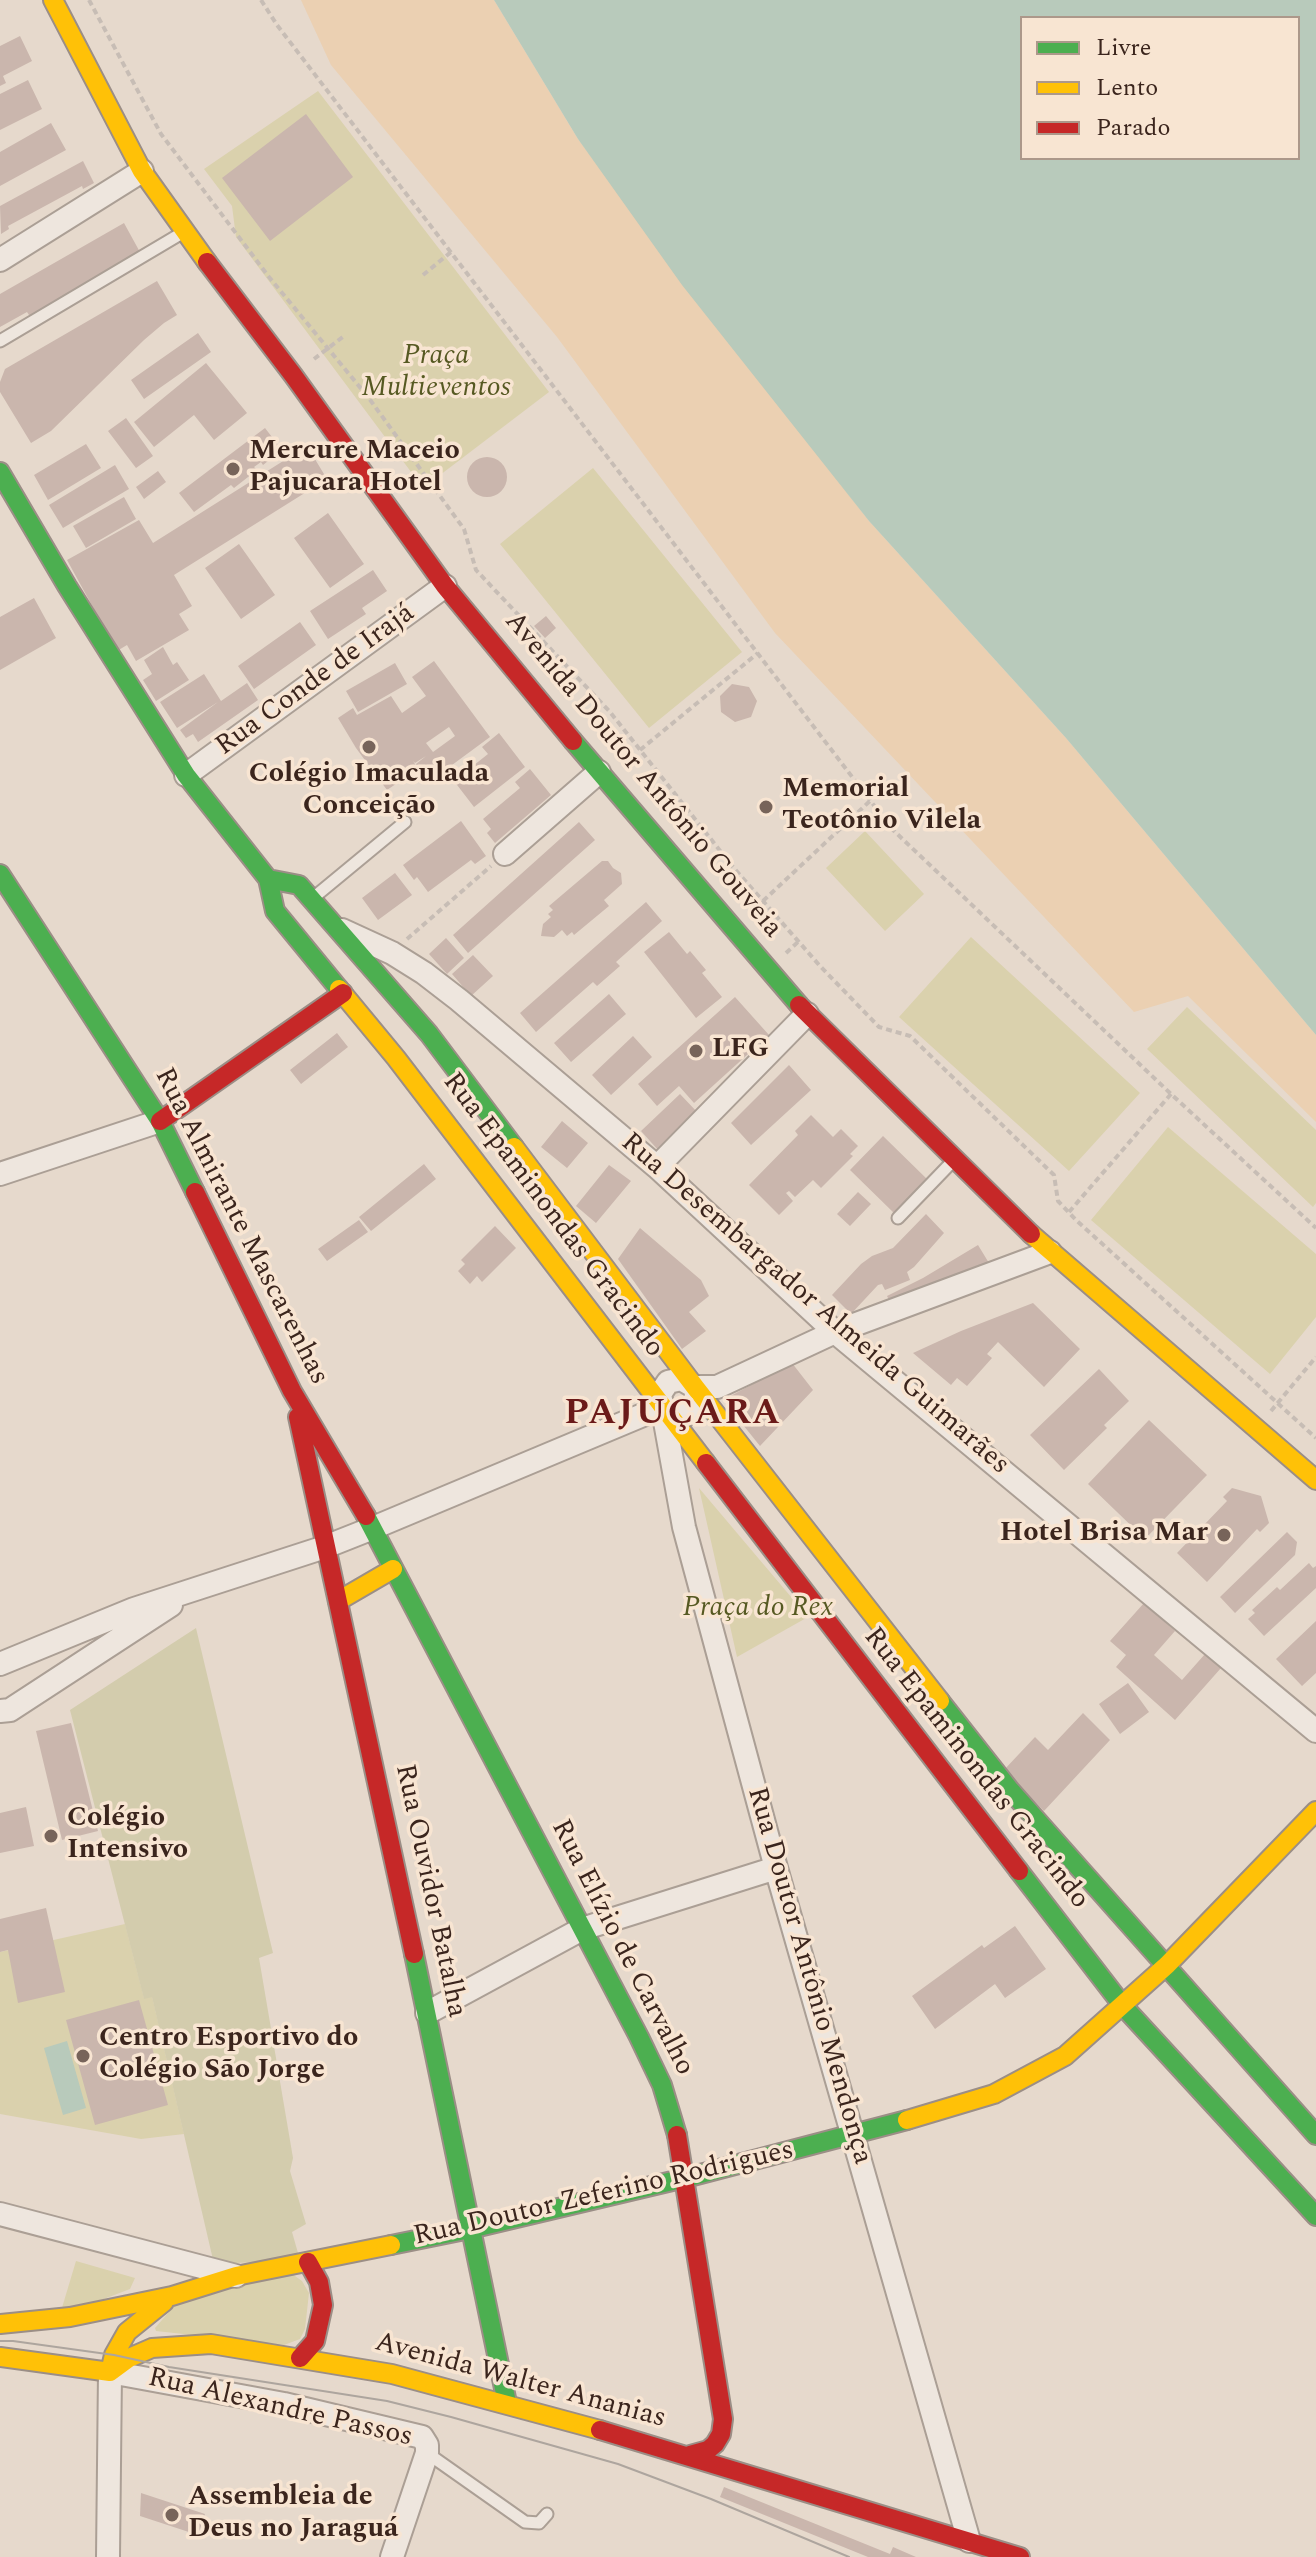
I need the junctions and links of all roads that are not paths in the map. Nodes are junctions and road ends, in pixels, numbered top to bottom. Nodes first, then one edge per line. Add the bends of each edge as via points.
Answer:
1 (53, 0) edge
2 (142, 171) junction
3 (184, 232) junction
4 (0, 260) edge
5 (0, 341) edge
6 (0, 472) edge
7 (445, 586) junction
8 (599, 772) junction
9 (186, 775) junction
10 (405, 822) dead end
11 (505, 854) road end
12 (0, 874) edge
13 (268, 879) junction
14 (313, 899) junction
15 (337, 927) junction
16 (343, 993) junction
17 (807, 1014) junction
18 (160, 1121) junction
19 (954, 1160) junction
20 (657, 1167) junction
21 (0, 1174) edge
22 (898, 1218) dead end
23 (1050, 1252) junction
24 (835, 1332) junction
25 (695, 1387) junction
26 (292, 1391) junction
27 (662, 1407) junction
28 (1316, 1480) edge
29 (373, 1528) junction
30 (325, 1547) junction
31 (393, 1569) junction
32 (195, 1589) junction
33 (338, 1601) junction
34 (90, 1627) junction
35 (99, 1652) junction
36 (0, 1664) edge
37 (0, 1711) edge
38 (1316, 1731) edge
39 (993, 1804) junction
40 (1316, 1811) edge
41 (776, 1868) junction
42 (582, 1929) junction
43 (1167, 1965) junction
44 (1123, 2006) junction
45 (427, 2013) junction
46 (852, 2134) junction
47 (1316, 2135) edge
48 (685, 2178) junction
49 (0, 2214) edge
50 (1316, 2216) edge
51 (470, 2229) junction
52 (308, 2262) junction
53 (236, 2276) junction
54 (172, 2296) junction
55 (0, 2324) edge
56 (0, 2357) edge
57 (300, 2358) junction
58 (110, 2372) junction
59 (507, 2403) junction
60 (427, 2453) junction
61 (690, 2455) junction
62 (547, 2514) dead end
63 (972, 2549) edge
64 (108, 2557) edge
65 (392, 2557) edge
66 (1020, 2557) edge

1 - 2 street, Avenida Doutor Antônio Gouveia
2 - 3 street, Avenida Doutor Antônio Gouveia
2 - 4 street
3 - 5 lane
3 - 7 street, Avenida Doutor Antônio Gouveia
6 - 9 street, Rua Epaminondas Gracindo
7 - 8 street, Avenida Doutor Antônio Gouveia
7 - 9 street, Rua Conde de Irajá
8 - 11 street
8 - 17 street, Avenida Doutor Antônio Gouveia
9 - 13 street, Rua Epaminondas Gracindo
10 - 14 lane
12 - 18 street, Rua Almirante Mascarenhas
13 - 14 street, Rua Epaminondas Gracindo via 299,885
13 - 16 street, Rua Epaminondas Gracindo via 275,911
14 - 15 street, Rua Epaminondas Gracindo
15 - 20 street, Rua Desembargador Almeida Guimarães via 424,973
15 - 25 street, Rua Epaminondas Gracindo via 429,1034
16 - 18 street
16 - 27 street, Rua Epaminondas Gracindo
17 - 19 street, Avenida Doutor Antônio Gouveia
17 - 20 street
18 - 21 street
18 - 26 street, Rua Almirante Mascarenhas
19 - 22 lane
19 - 23 street, Avenida Doutor Antônio Gouveia
20 - 24 street, Rua Desembargador Almeida Guimarães
23 - 24 street
23 - 28 street, Avenida Doutor Antônio Gouveia
24 - 25 street via 717,1387
24 - 38 street, Rua Desembargador Almeida Guimarães
25 - 27 street via 697,1403 688,1414 675,1415
25 - 39 street, Rua Epaminondas Gracindo
26 - 29 street, Rua Almirante Mascarenhas
26 - 30 street, Rua Ouvidor Batalha
27 - 29 street
27 - 39 street, Rua Epaminondas Gracindo
27 - 41 street, Rua Doutor Antônio Mendonça via 684,1527
29 - 30 street
29 - 31 street, Rua Elízio de Carvalho
30 - 32 street
30 - 33 street, Rua Ouvidor Batalha
31 - 33 street
31 - 42 street, Rua Elízio de Carvalho
32 - 34 street
32 - 35 street
33 - 45 street, Rua Ouvidor Batalha
34 - 35 street
34 - 36 street
35 - 37 street via 10,1710
39 - 43 street, Rua Epaminondas Gracindo
39 - 44 street, Rua Epaminondas Gracindo
40 - 43 street, Rua Doutor Zeferino Rodrigues
41 - 42 street
41 - 46 street, Rua Doutor Antônio Mendonça
42 - 45 street
42 - 48 street, Rua Elízio de Carvalho via 662,2085
43 - 44 street, Rua Doutor Zeferino Rodrigues
43 - 47 street, Rua Epaminondas Gracindo
44 - 46 street, Rua Doutor Zeferino Rodrigues via 1065,2056 994,2094
44 - 50 street, Rua Epaminondas Gracindo
45 - 51 street, Rua Ouvidor Batalha
46 - 48 street, Rua Doutor Zeferino Rodrigues
46 - 63 street, Rua Doutor Antônio Mendonça
48 - 51 street, Rua Doutor Zeferino Rodrigues
48 - 61 street, Rua Elízio de Carvalho via 723,2419 715,2444
49 - 53 street, Rua Doutor Zeferino Rodrigues
51 - 52 street, Rua Doutor Zeferino Rodrigues
51 - 59 street, Rua Ouvidor Batalha
52 - 53 street, Rua Doutor Zeferino Rodrigues
52 - 57 street via 323,2305 315,2341
53 - 54 street
54 - 55 street via 70,2317
54 - 58 street via 127,2332
56 - 58 street
57 - 58 street, Avenida Walter Ananias via 211,2344 167,2345 129,2358
57 - 59 street, Avenida Walter Ananias
58 - 60 street, Rua Alexandre Passos via 390,2428 422,2437
58 - 64 street
59 - 61 street, Avenida Walter Ananias
60 - 62 lane via 525,2522 539,2523
60 - 65 street, Rua Alexandre Passos
61 - 63 street, Avenida Walter Ananias
63 - 66 street, Avenida Walter Ananias

